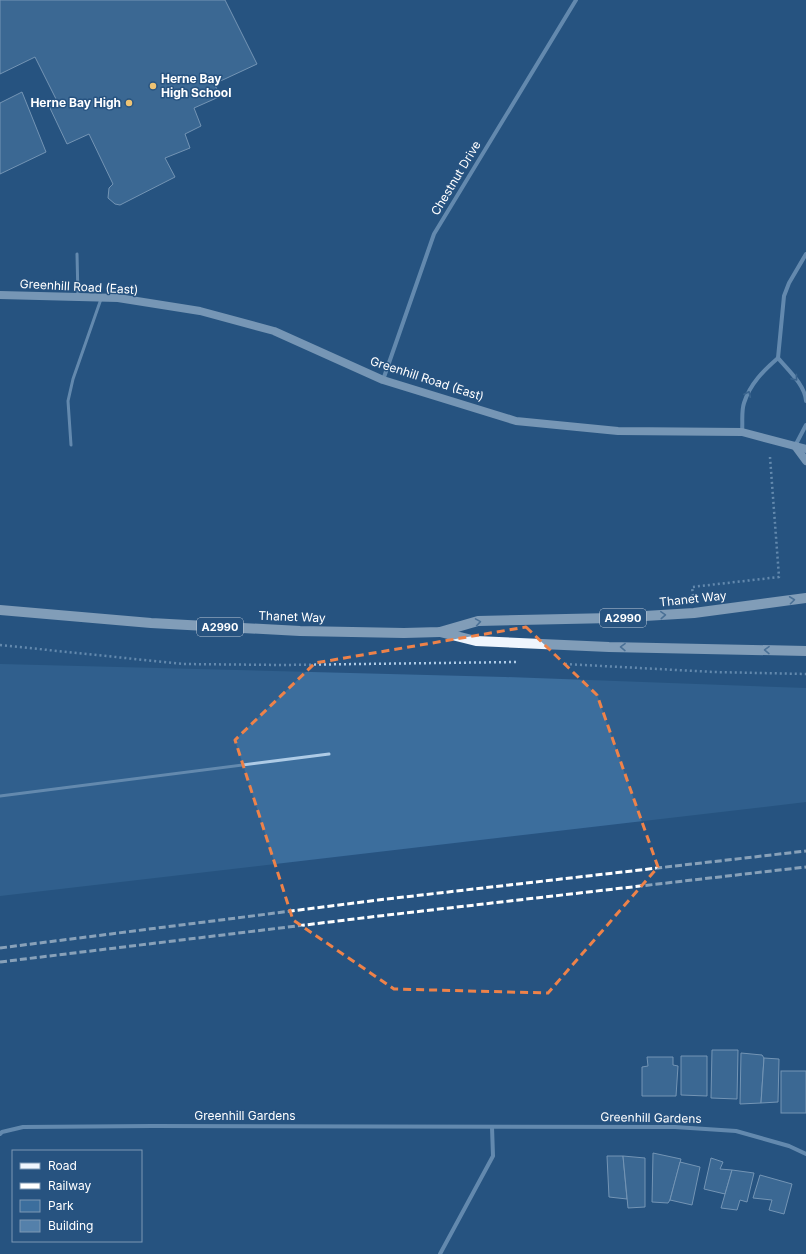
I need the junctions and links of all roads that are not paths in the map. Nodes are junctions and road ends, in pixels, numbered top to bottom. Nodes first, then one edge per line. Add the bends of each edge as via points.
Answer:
1 (576, 0) edge
2 (77, 254) dead end
3 (806, 254) edge
4 (0, 295) edge
5 (78, 296) junction
6 (102, 298) junction
7 (778, 358) junction
8 (383, 380) junction
9 (806, 401) edge
10 (806, 425) edge
11 (742, 432) junction
12 (71, 445) dead end
13 (795, 446) junction
14 (806, 449) edge
15 (806, 461) edge
16 (806, 598) edge
17 (0, 610) edge
18 (440, 632) junction
19 (806, 651) edge
20 (329, 754) dead end
21 (0, 796) edge
22 (492, 1127) junction
23 (0, 1134) edge
24 (806, 1154) edge
25 (440, 1254) edge

1 - 8 street, Chestnut Drive via 434,234
2 - 5 lane
3 - 7 street via 784,296
4 - 5 street, Greenhill Road (East)
5 - 6 street, Greenhill Road (East)
6 - 8 street, Greenhill Road (East) via 118,298 200,311 274,331
6 - 12 lane via 73,379 68,401
7 -> 9 street via 799,383
11 -> 7 street via 744,404 753,383
8 - 11 street, Greenhill Road (East) via 516,421 618,431
10 - 13 street
11 - 13 street, Greenhill Road (East)
13 - 14 street, Greenhill Road (East)
13 - 15 street
18 -> 16 main road, Thanet Way / A2990 via 478,621 694,613
17 - 18 main road, Thanet Way / A2990 via 143,623 308,631
19 -> 18 main road, Thanet Way / A2990 via 476,641
20 - 21 lane
22 - 23 street, Greenhill Gardens via 23,1126
22 - 24 street, Greenhill Gardens via 675,1127 736,1131 789,1146
22 - 25 street via 493,1156

